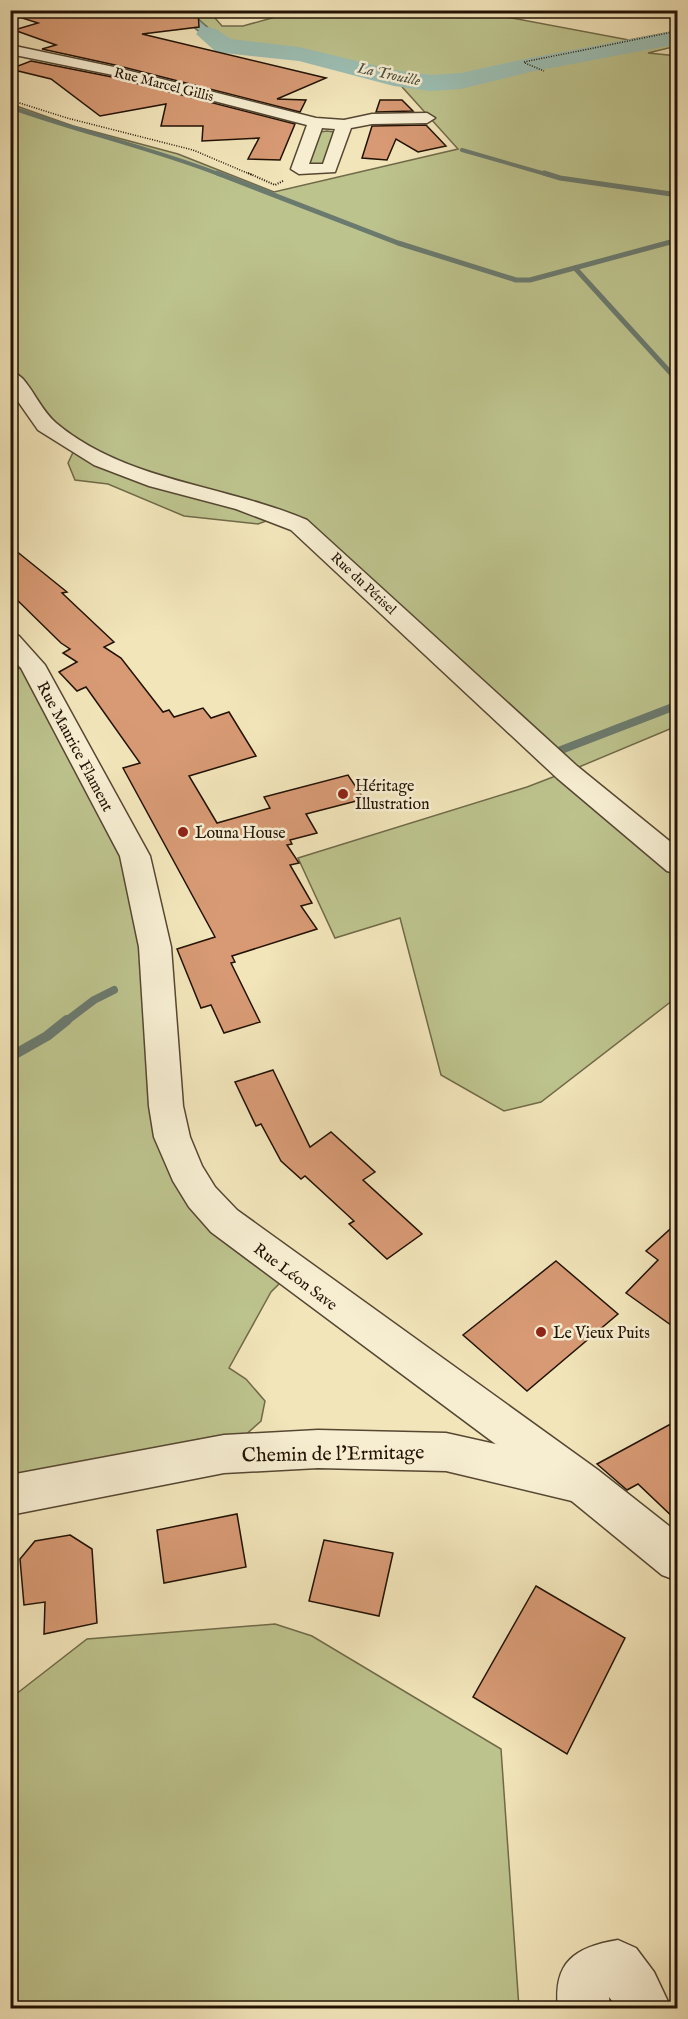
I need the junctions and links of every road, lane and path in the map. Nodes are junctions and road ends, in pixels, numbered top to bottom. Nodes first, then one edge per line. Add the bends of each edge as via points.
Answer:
1 (34, 10) edge
2 (10, 16) edge
3 (678, 31) edge
4 (10, 49) edge
5 (544, 71) dead end
6 (10, 100) edge
7 (427, 118) dead end
8 (316, 123) junction
9 (344, 125) junction
10 (305, 169) junction
11 (10, 378) edge
12 (10, 641) edge
13 (135, 856) joint
14 (678, 864) edge
15 (583, 1484) junction
16 (10, 1495) edge
17 (678, 1560) edge
18 (584, 2008) edge
19 (645, 2008) edge

1 - 2 street
3 - 5 path via 524,63
4 - 8 street, Rue Marcel Gillis via 114,71
6 - 10 path via 193,150 275,185
7 - 9 street, Rue Marcel Gillis via 372,119
8 - 9 street, Rue Marcel Gillis
8 - 10 street via 299,169
9 - 10 street via 329,170
11 - 14 street, Rue du Périsel via 21,387 45,424 98,459 258,508 300,525 572,777
12 - 13 street, Rue Maurice Flament via 32,665
13 - 15 street, Rue Léon Save via 155,947 166,1106 176,1146 202,1197 224,1221 306,1284
15 - 16 street, Chemin de l'Ermitage via 446,1452 328,1449 224,1454
15 - 17 street, Rue Léon Save
18 - 19 street via 582,1985 598,1969 618,1966

